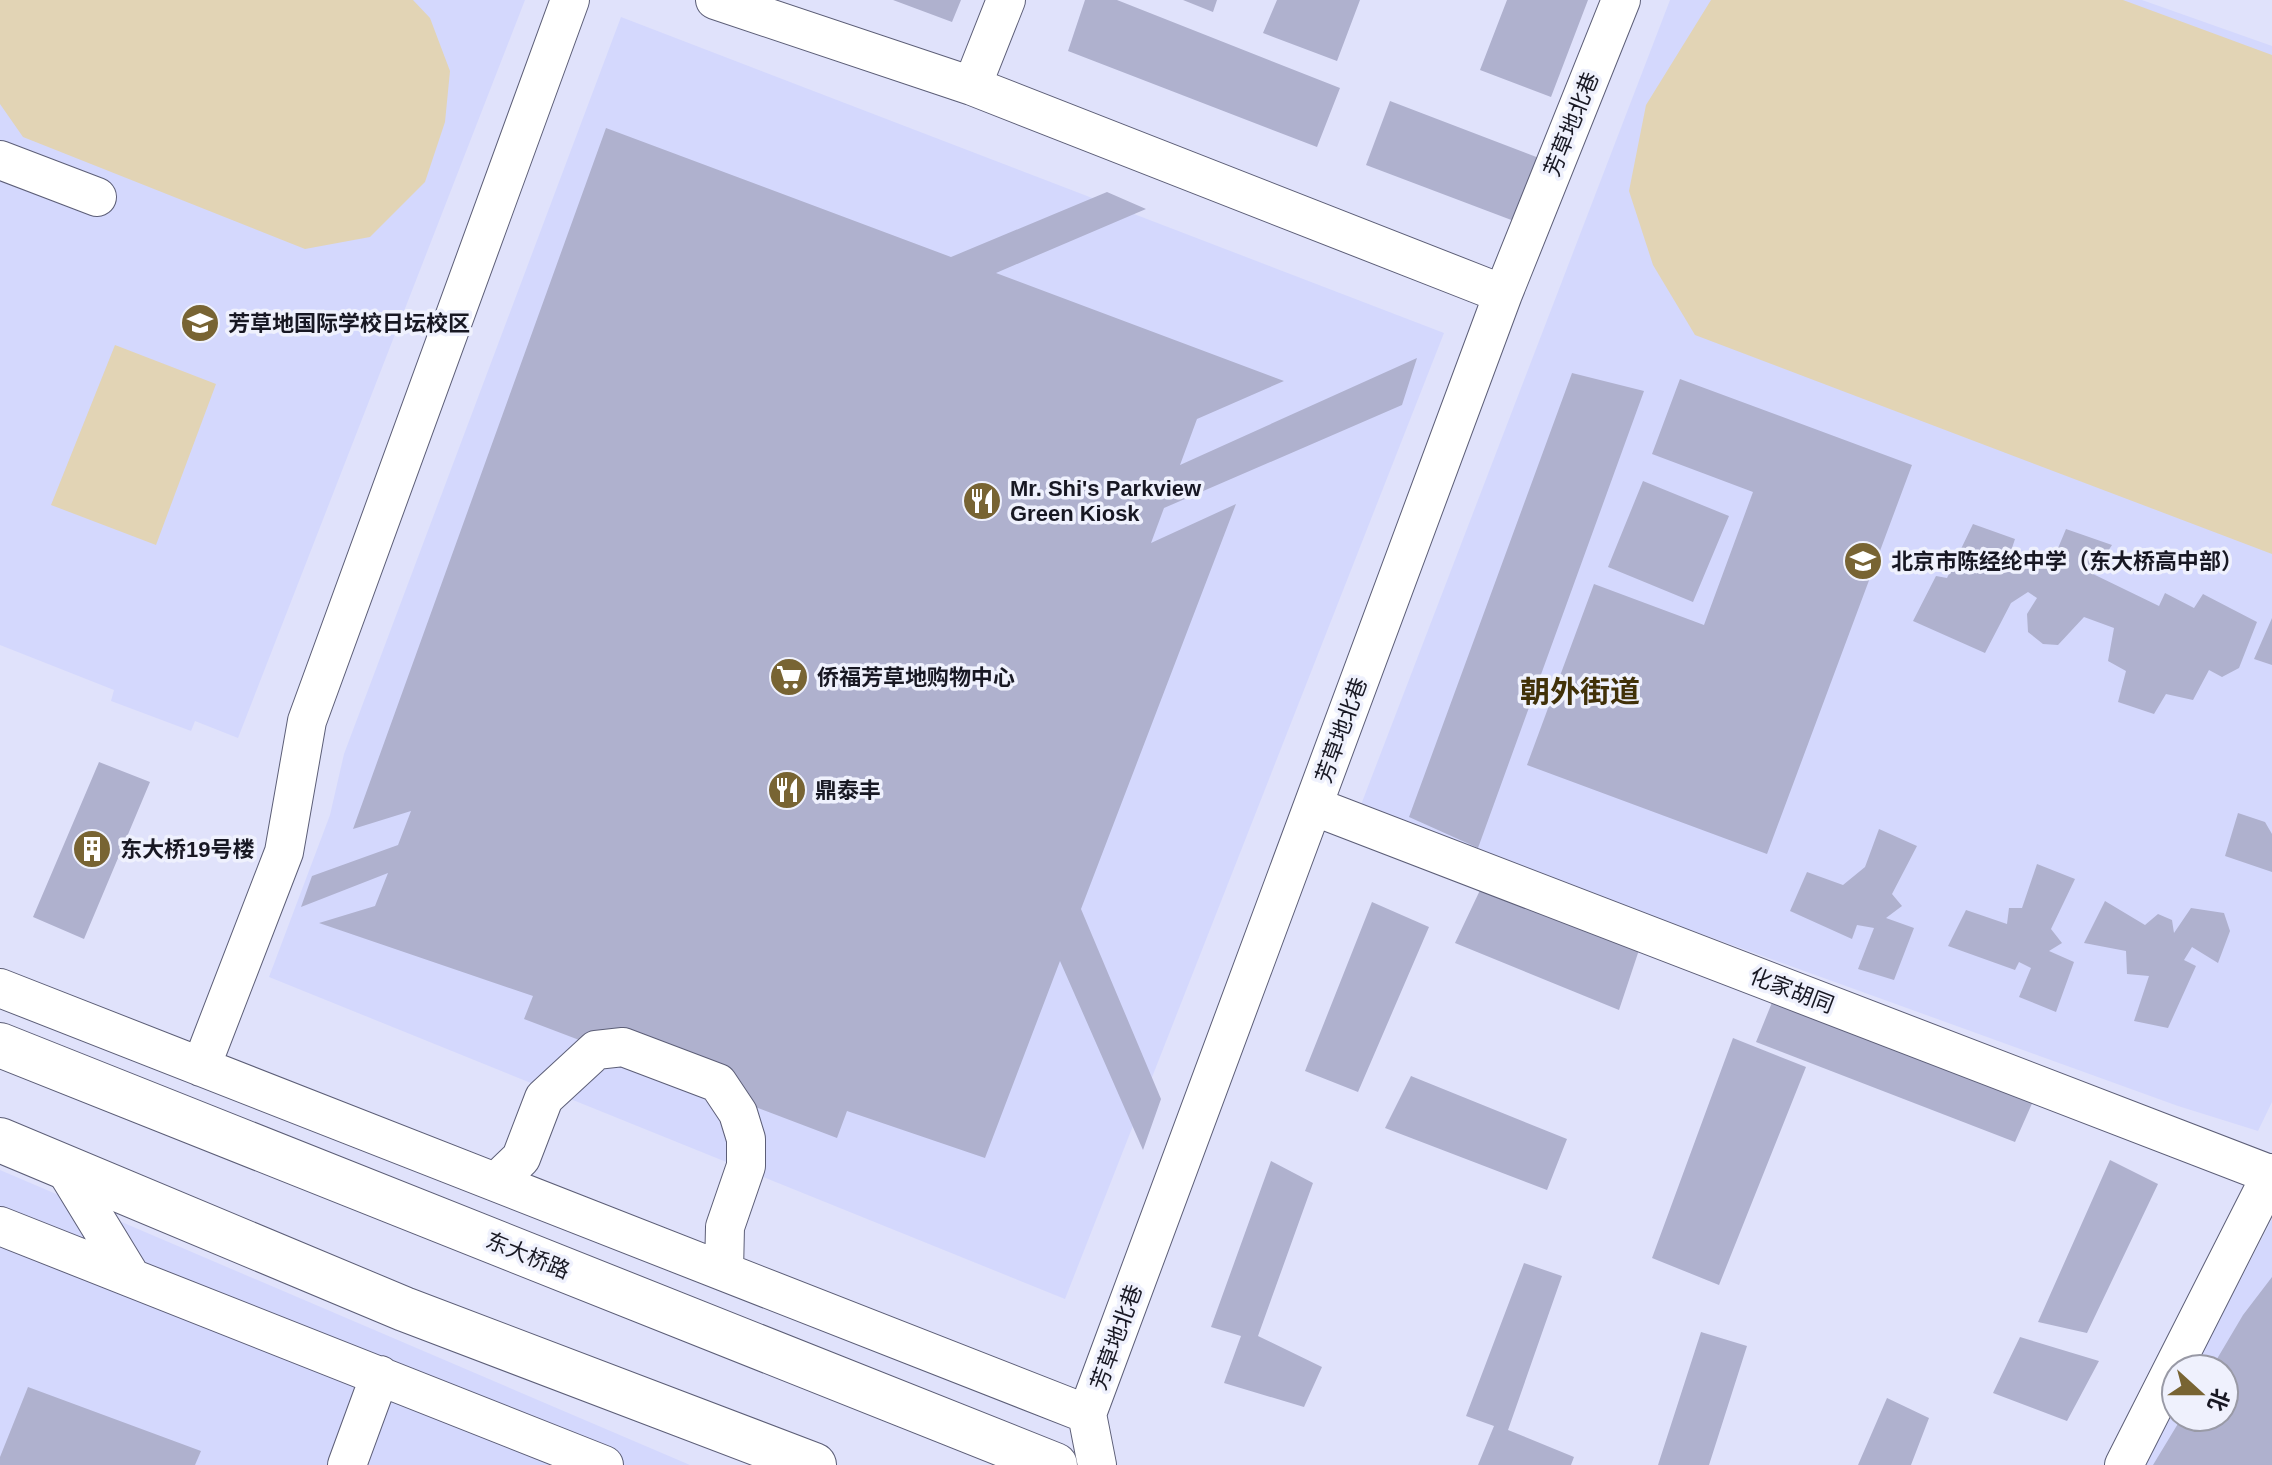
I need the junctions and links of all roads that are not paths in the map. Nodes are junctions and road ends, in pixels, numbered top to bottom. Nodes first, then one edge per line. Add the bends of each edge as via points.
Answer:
1 (570, 0) edge
2 (715, 0) edge
3 (1006, 0) edge
4 (1621, 0) edge
5 (972, 86) junction
6 (0, 160) edge
7 (97, 197) dead end
8 (1503, 294) junction
9 (1313, 806) junction
10 (0, 988) edge
11 (0, 1045) edge
12 (201, 1067) junction
13 (0, 1140) edge
14 (64, 1167) junction
15 (2272, 1174) edge
16 (496, 1182) junction
17 (0, 1226) edge
18 (724, 1271) junction
19 (131, 1277) junction
20 (380, 1375) junction
21 (1087, 1414) junction
22 (347, 1465) edge
23 (604, 1465) edge
24 (814, 1465) edge
25 (1055, 1465) edge
26 (1097, 1465) edge
27 (2124, 1465) edge

1 - 12 street via 307,721 284,852
2 - 5 street
3 - 5 street
4 - 8 street, 芳草地北巷
5 - 8 street
6 - 7 street
8 - 9 street, 芳草地北巷
9 - 15 street, 化家胡同
9 - 21 street, 芳草地北巷
10 - 12 street
11 - 25 main road, 东大桥路
12 - 16 street
13 - 14 main road
14 - 19 street
14 - 24 main road via 404,1309
15 - 27 street
16 - 18 street
16 - 18 street via 521,1158 544,1098 596,1050 623,1047 718,1083 738,1113 746,1139 746,1166 725,1227
17 - 19 street
18 - 21 street
19 - 20 street
20 - 22 street
20 - 23 street
21 - 26 street, 芳草地北巷

